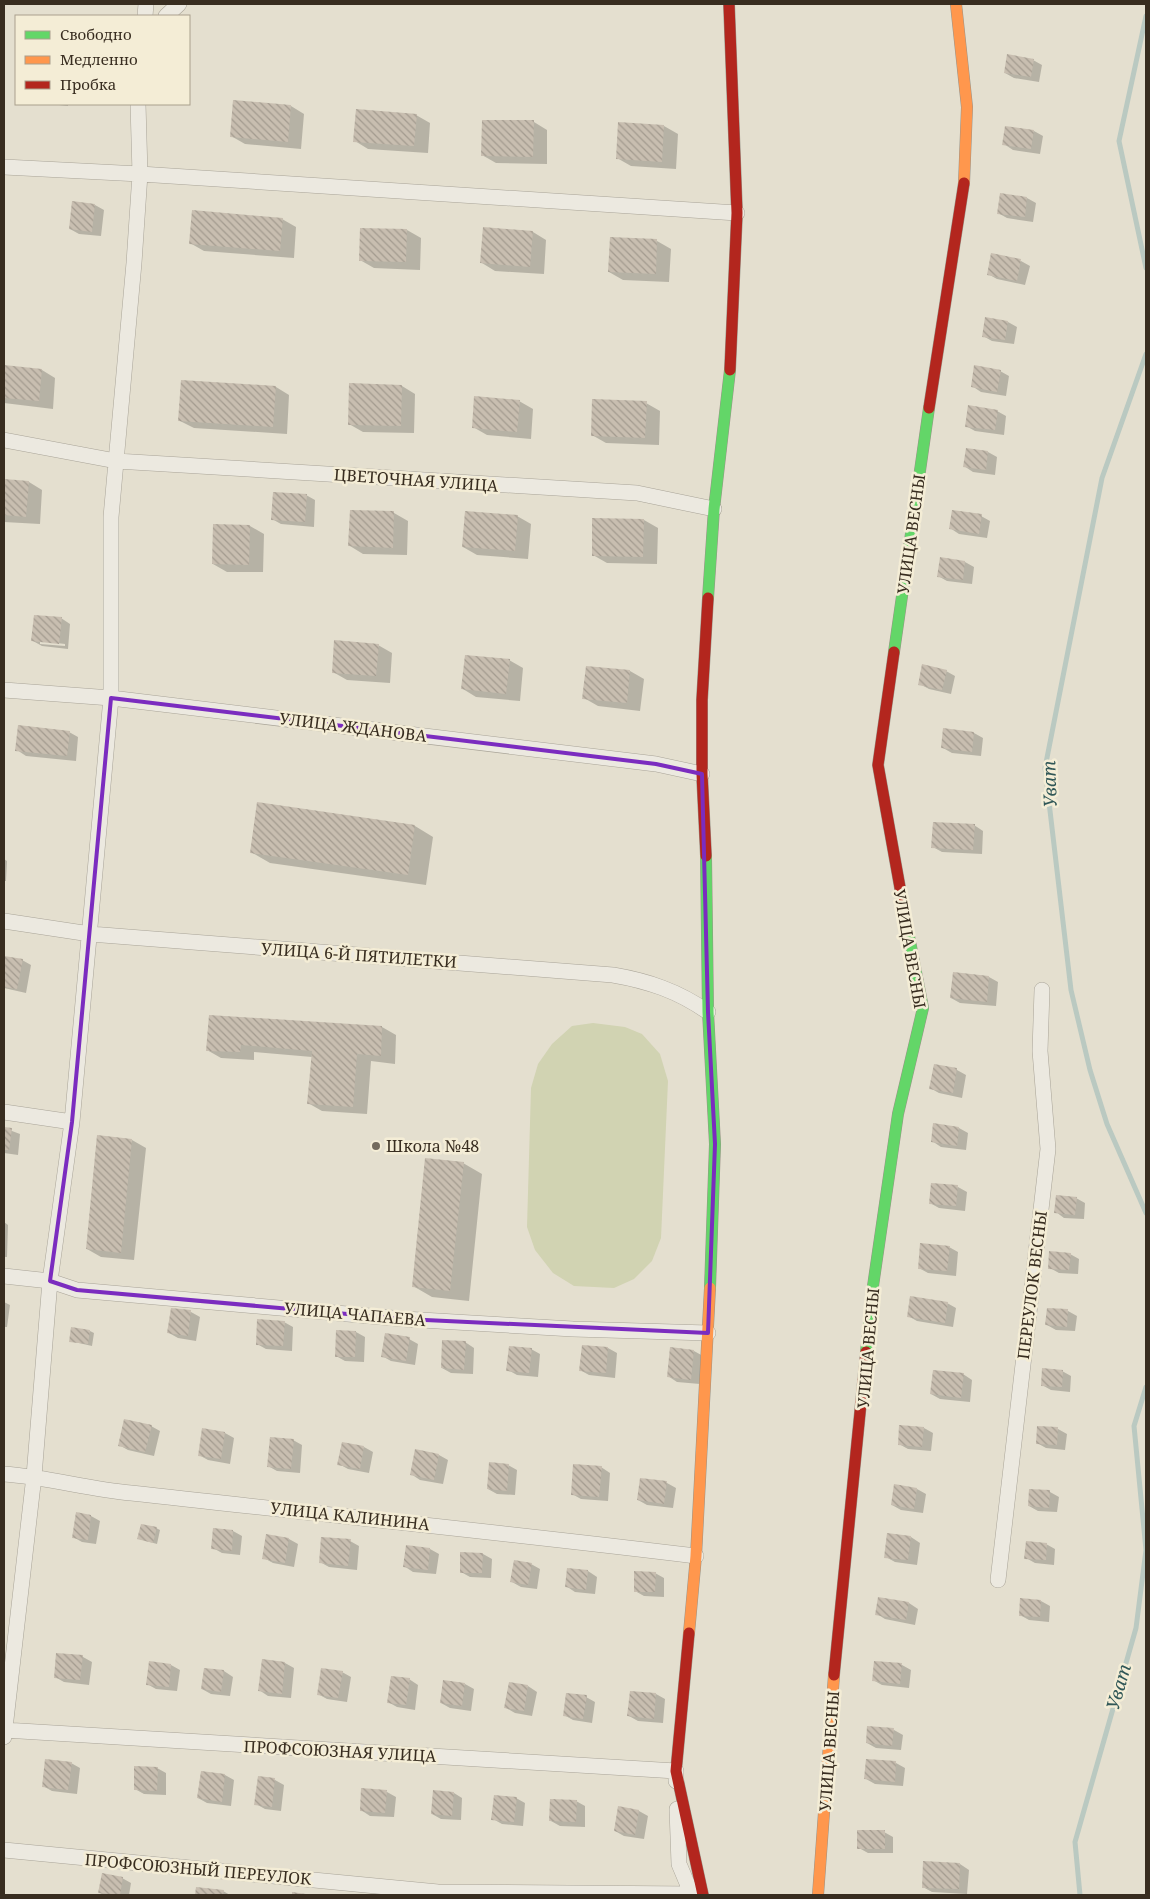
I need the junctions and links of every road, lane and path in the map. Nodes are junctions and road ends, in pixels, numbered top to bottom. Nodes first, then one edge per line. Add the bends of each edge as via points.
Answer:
1 (179, 4) edge
2 (729, 4) edge
3 (956, 4) edge
4 (167, 15) edge
5 (138, 105) edge
6 (4, 167) edge
7 (140, 174) junction
8 (737, 213) junction
9 (4, 440) edge
10 (116, 461) junction
11 (714, 509) junction
12 (4, 690) edge
13 (111, 698) junction
14 (702, 774) junction
15 (4, 921) edge
16 (90, 934) junction
17 (1042, 990) dead end
18 (708, 1012) junction
19 (4, 1112) edge
20 (72, 1122) junction
21 (4, 1276) edge
22 (50, 1281) junction
23 (708, 1333) junction
24 (4, 1474) edge
25 (34, 1476) junction
26 (696, 1556) junction
27 (998, 1580) dead end
28 (4, 1730) edge
29 (4, 1737) edge
30 (676, 1771) junction
31 (4, 1850) edge
32 (696, 1895) edge
33 (818, 1895) edge

1 - 4 street
2 - 8 street
3 - 33 street, УЛИЦА ВЕСНЫ via 967,106 965,179 878,765 888,833 923,1008 898,1114 873,1286 836,1652
5 - 7 street
6 - 7 street
7 - 8 street
7 - 10 street
8 - 11 street via 732,351
9 - 10 street, ЦВЕТОЧНАЯ УЛИЦА
10 - 11 street, ЦВЕТОЧНАЯ УЛИЦА via 637,494
10 - 13 street via 111,517
11 - 14 street via 702,700
12 - 13 street, УЛИЦА ЖДАНОВА
13 - 14 street, УЛИЦА ЖДАНОВА via 656,764
13 - 16 street
14 - 18 street
15 - 16 street, УЛИЦА 6-Й ПЯТИЛЕТКИ
16 - 18 street, УЛИЦА 6-Й ПЯТИЛЕТКИ via 613,975 643,980 672,990
16 - 20 street
17 - 27 street, ПЕРЕУЛОК ВЕСНЫ via 1040,1051 1048,1149
18 - 23 street via 715,1144
19 - 20 street
20 - 22 street
21 - 22 street, УЛИЦА ЧАПАЕВА
22 - 23 street, УЛИЦА ЧАПАЕВА via 77,1290 404,1319
22 - 25 street
23 - 26 street
24 - 25 street, УЛИЦА КАЛИНИНА
25 - 26 street, УЛИЦА КАЛИНИНА via 128,1493
25 - 28 street
26 - 30 street
28 - 29 street
28 - 30 street, ПРОФСОЮЗНАЯ УЛИЦА
30 - 32 street via 679,1864
31 - 32 street, ПРОФСОЮЗНЫЙ ПЕРЕУЛОК via 438,1892

